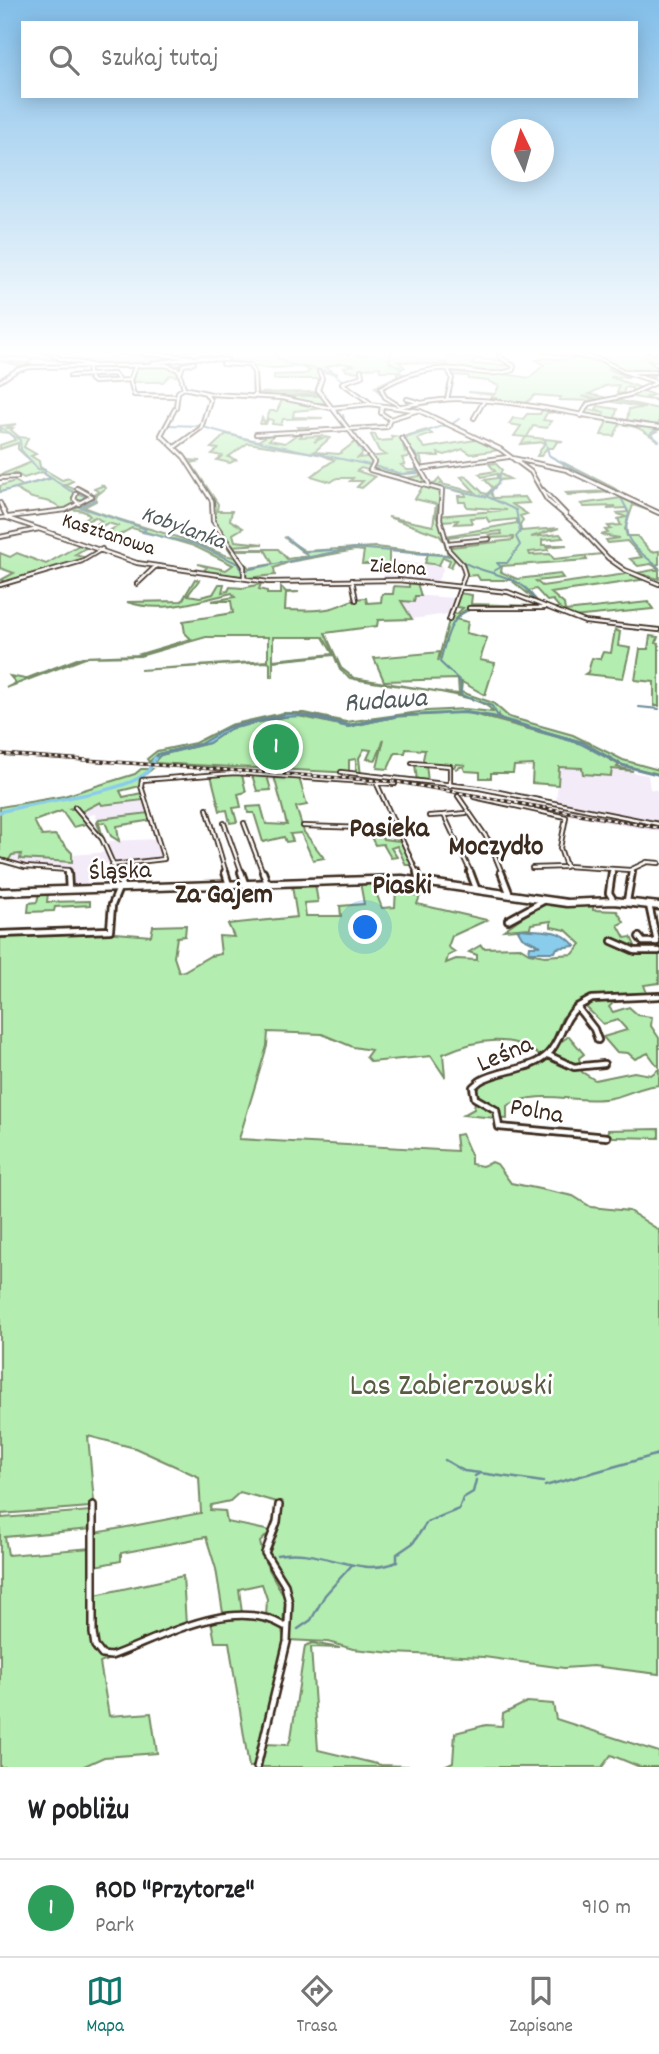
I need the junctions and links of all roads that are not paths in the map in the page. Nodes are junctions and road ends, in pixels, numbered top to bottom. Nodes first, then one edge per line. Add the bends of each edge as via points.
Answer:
1 (160, 432) edge
2 (195, 432) edge
3 (264, 432) edge
4 (351, 432) edge
5 (469, 432) edge
6 (256, 434) dead end
7 (402, 438) dead end
8 (175, 447) junction
9 (511, 457) junction
10 (421, 469) junction
11 (17, 477) dead end
12 (0, 478) edge
13 (428, 484) junction
14 (77, 488) dead end
15 (76, 494) dead end
16 (0, 503) edge
17 (79, 503) junction
18 (659, 513) edge
19 (0, 518) edge
20 (7, 518) junction
21 (41, 528) junction
22 (0, 537) edge
23 (489, 539) dead end
24 (448, 543) junction
25 (102, 549) junction
26 (156, 566) junction
27 (244, 578) junction
28 (0, 580) edge
29 (352, 580) junction
30 (274, 582) junction
31 (8, 583) junction
32 (137, 584) dead end
33 (659, 584) edge
34 (0, 585) edge
35 (463, 587) junction
36 (280, 588) dead end
37 (356, 600) dead end
38 (469, 608) dead end
39 (546, 608) junction
40 (449, 620) dead end
41 (659, 630) edge
42 (412, 763) dead end
43 (341, 772) dead end
44 (376, 782) junction
45 (395, 784) dead end
46 (450, 786) junction
47 (458, 796) dead end
48 (474, 797) dead end
49 (75, 807) dead end
50 (207, 809) dead end
51 (467, 813) junction
52 (444, 815) junction
53 (429, 816) dead end
54 (224, 822) dead end
55 (244, 823) dead end
56 (659, 824) edge
57 (303, 826) dead end
58 (394, 829) junction
59 (0, 860) edge
60 (659, 863) edge
61 (112, 865) junction
62 (564, 867) junction
63 (533, 868) dead end
64 (632, 869) junction
65 (612, 870) junction
66 (419, 881) junction
67 (267, 885) junction
68 (230, 887) junction
69 (246, 887) junction
70 (121, 888) junction
71 (69, 890) junction
72 (477, 890) junction
73 (0, 892) edge
74 (510, 895) junction
75 (544, 900) junction
76 (614, 901) junction
77 (626, 902) junction
78 (649, 905) junction
79 (659, 906) edge
80 (508, 920) dead end
81 (0, 934) edge
82 (639, 937) dead end
83 (612, 941) dead end
84 (659, 951) edge
85 (659, 996) edge
86 (577, 1007) junction
87 (598, 1040) dead end
88 (548, 1055) junction
89 (604, 1064) dead end
90 (475, 1098) joint
91 (607, 1137) dead end
92 (93, 1505) dead end
93 (279, 1505) dead end
94 (284, 1626) junction
95 (257, 1767) edge

1 - 8 street
2 - 8 street
3 - 6 street
4 - 13 street via 374,463 370,470
5 - 9 street
7 - 10 street
8 - 27 street via 212,501 213,521 245,572
9 - 10 street
9 - 18 street via 564,468
9 - 33 street via 531,472 615,564
10 - 13 street
11 - 12 street
13 - 24 street via 442,490 437,515
14 - 17 street via 90,496
15 - 17 street
16 - 20 street
17 - 20 street via 73,508
19 - 20 street
20 - 21 street, Kasztanowa
21 - 22 street
21 - 25 street, Kasztanowa
23 - 24 street
24 - 35 street via 464,569
25 - 26 street, Kasztanowa
25 - 31 street via 82,561
26 - 27 street, Kasztanowa
26 - 32 street
27 - 30 street, Zielona
28 - 31 street
29 - 30 street, Zielona
29 - 35 street, Zielona
29 - 37 street
30 - 36 street
31 - 34 street
35 - 39 street, Zielona via 516,594
35 - 40 street
38 - 39 street, Zielona
39 - 41 street, Zielona via 588,623
42 - 46 street via 450,766
43 - 46 street
44 - 45 street
44 - 58 street
44 - 61 street via 235,773 141,781 164,859
46 - 56 street
47 - 51 street
48 - 62 street via 566,817 560,849
49 - 61 street via 102,839
50 - 68 street
51 - 52 street
51 - 74 street via 489,841
52 - 53 street
52 - 72 street
54 - 69 street
55 - 67 street
57 - 58 street
58 - 66 street
59 - 71 street via 68,870
60 - 64 street
61 - 70 street
62 - 63 street
62 - 65 street
64 - 65 street
64 - 77 street
65 - 76 street via 609,892
66 - 67 main road, Śląska
66 - 72 main road, Śląska
67 - 69 main road, Śląska
68 - 69 main road, Śląska
68 - 70 main road, Śląska
70 - 71 main road, Śląska
70 - 81 street via 112,905 110,930
71 - 73 main road, Śląska
72 - 74 main road, Śląska
74 - 75 main road, Śląska
75 - 76 main road, Śląska via 573,904
75 - 80 street
76 - 77 main road, Śląska
77 - 78 main road, Śląska
78 - 79 main road, Śląska
78 - 82 street via 657,942 643,942
83 - 84 street via 635,951
85 - 86 street via 592,999
86 - 87 street
86 - 88 street, Leśna via 565,1015
88 - 89 street via 557,1064 573,1067
88 - 90 street, Leśna via 483,1078 473,1087
90 - 91 street, Polna via 496,1110 499,1127
92 - 94 street via 93,1633 100,1654 111,1656 226,1614 251,1615
93 - 94 street via 265,1553 288,1593
94 - 95 street via 286,1649

